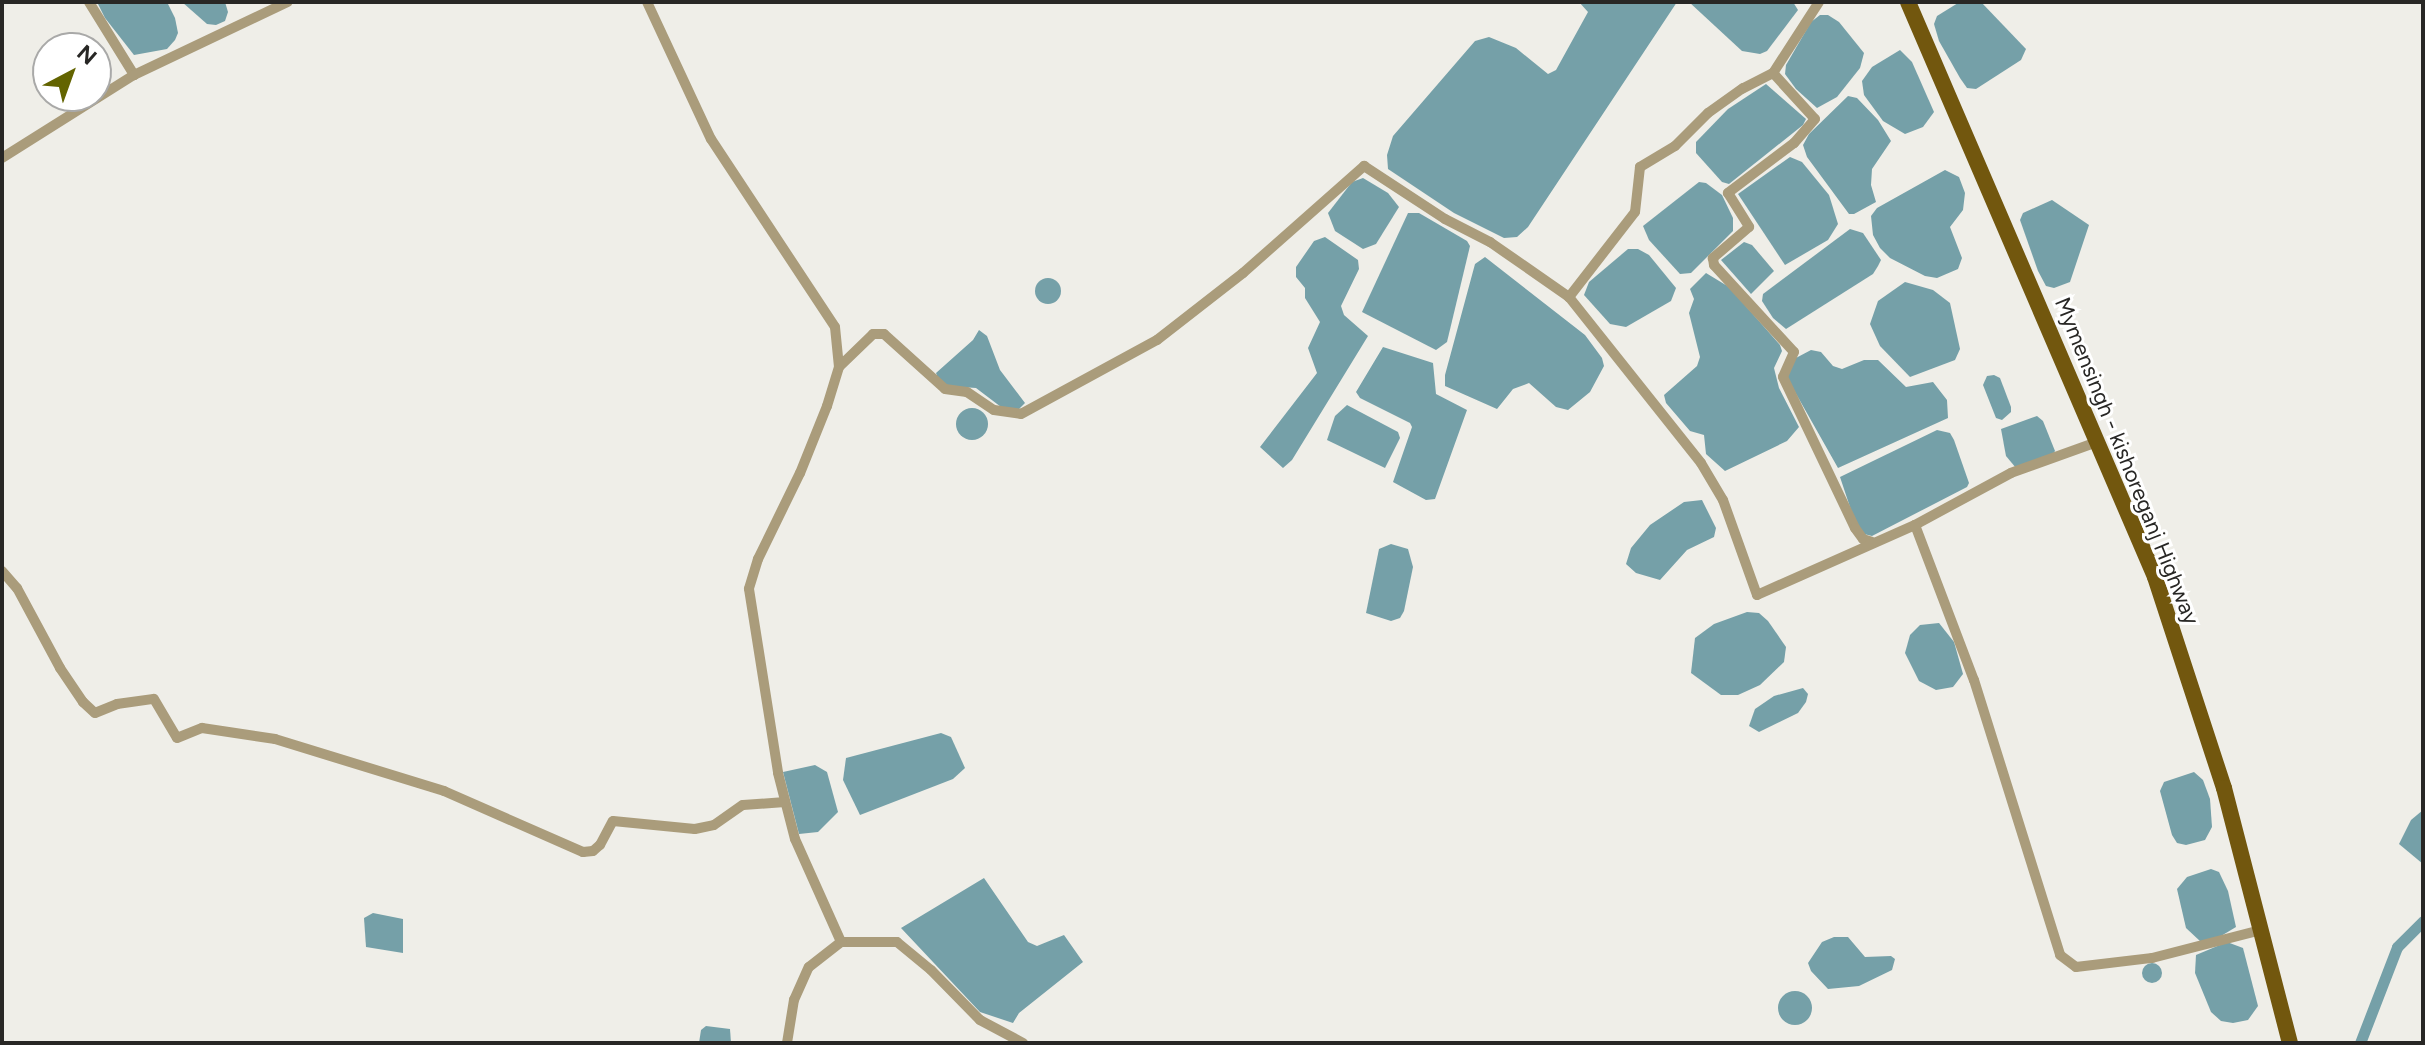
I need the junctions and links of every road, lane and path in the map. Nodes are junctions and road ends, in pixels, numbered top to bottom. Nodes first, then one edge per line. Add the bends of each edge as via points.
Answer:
1 (89, 2) edge
2 (288, 2) edge
3 (647, 2) edge
4 (1819, 2) edge
5 (1908, 2) edge
6 (1773, 73) junction
7 (134, 75) junction
8 (2, 158) edge
9 (1569, 297) junction
10 (839, 367) junction
11 (2097, 442) junction
12 (1915, 525) junction
13 (1872, 542) junction
14 (2, 571) edge
15 (785, 802) junction
16 (2261, 930) junction
17 (841, 942) junction
18 (787, 1043) edge
19 (1023, 1043) edge
20 (2290, 1043) edge

1 - 7 street
2 - 7 street
3 - 10 street via 711,139 835,327
4 - 6 street
5 - 11 main road, Mymensingh - kishoreganj Highway
6 - 9 street via 1743,88 1675,146 1640,167 1635,212
6 - 13 street via 1815,119 1794,143 1728,193 1749,227 1713,258 1714,265 1794,352 1783,377 1855,528
7 - 8 street
9 - 10 street via 1364,166 1243,273 1157,340 1021,414 994,410 967,392 945,389 884,334 873,334
9 - 13 street via 1701,463 1723,500 1757,595
10 - 15 street via 749,589
11 - 12 street via 2011,473
11 - 16 main road, Mymensingh - kishoreganj Highway via 2155,577 2197,700
12 - 13 street
12 - 16 street via 1974,680 2060,955 2076,967 2152,958
14 - 15 street via 83,702 95,713 154,699 177,738 202,728 275,739 444,791 583,852 600,845 613,821 695,829 714,825 743,805
15 - 17 street via 795,839
16 - 20 main road, Mymensingh - kishoreganj Highway
17 - 18 street via 809,967 794,1000
17 - 19 street via 897,942 980,1020

